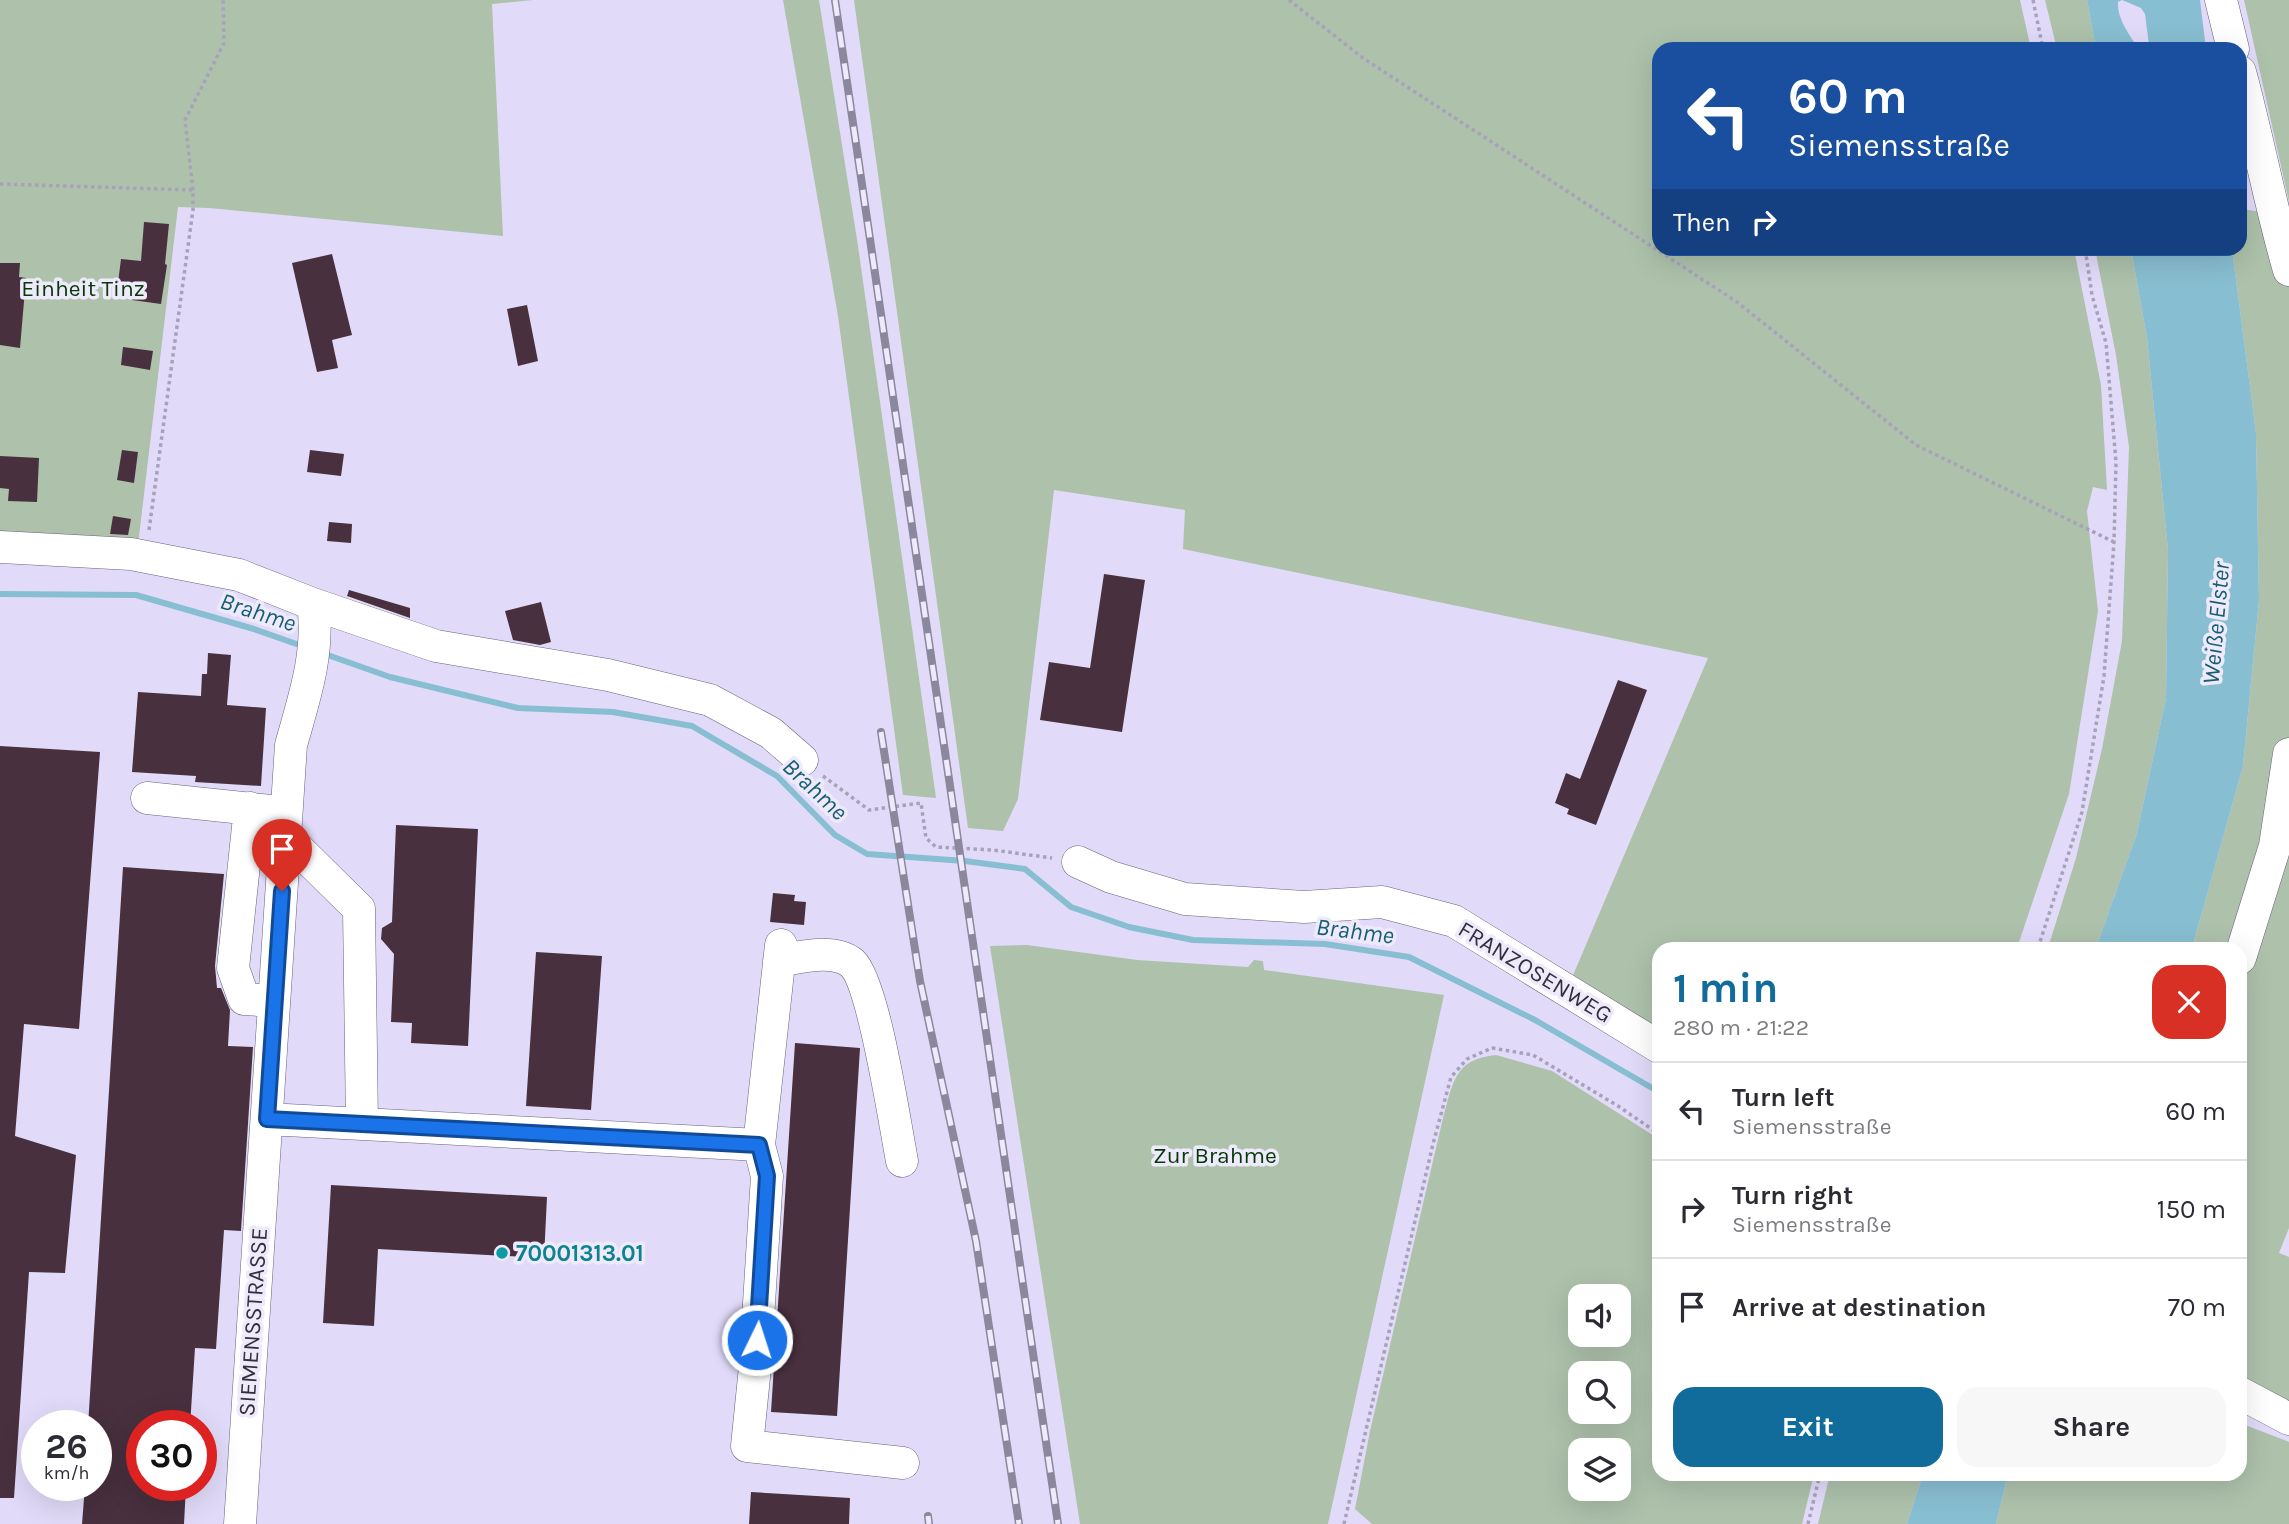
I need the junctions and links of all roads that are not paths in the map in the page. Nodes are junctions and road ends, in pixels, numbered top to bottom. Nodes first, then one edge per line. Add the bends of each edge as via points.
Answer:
1 (2221, 0) edge
2 (2232, 42) edge
3 (2247, 97) edge
4 (2289, 271) edge
5 (0, 547) edge
6 (314, 612) junction
7 (2289, 754) edge
8 (802, 760) road end
9 (147, 798) dead end
10 (250, 808) junction
11 (286, 824) junction
12 (1078, 862) road end
13 (2245, 942) edge
14 (274, 1001) junction
15 (1652, 1043) edge
16 (267, 1119) junction
17 (362, 1124) junction
18 (759, 1145) junction
19 (902, 1161) dead end
20 (2247, 1397) edge
21 (2289, 1419) edge
22 (903, 1463) dead end
23 (240, 1524) edge

1 - 2 street
3 - 4 street
5 - 6 street via 131,554 239,575
6 - 8 street via 436,646 608,675 710,700 771,733
6 - 11 street, SIEMENSSTRASSE via 311,673 291,745
7 - 13 street via 2275,846
9 - 10 street
10 - 11 street
10 - 14 street via 233,968 244,999
11 - 14 street, SIEMENSSTRASSE
11 - 17 street via 359,909
12 - 15 street, FRANZOSENWEG via 1185,899 1304,907 1382,902 1454,921
14 - 16 street, SIEMENSSTRASSE
16 - 17 street
16 - 23 street, SIEMENSSTRASSE
17 - 18 street
18 - 19 street via 780,953 823,954 851,962 862,976
18 - 22 street via 767,1176 747,1446
20 - 21 street

